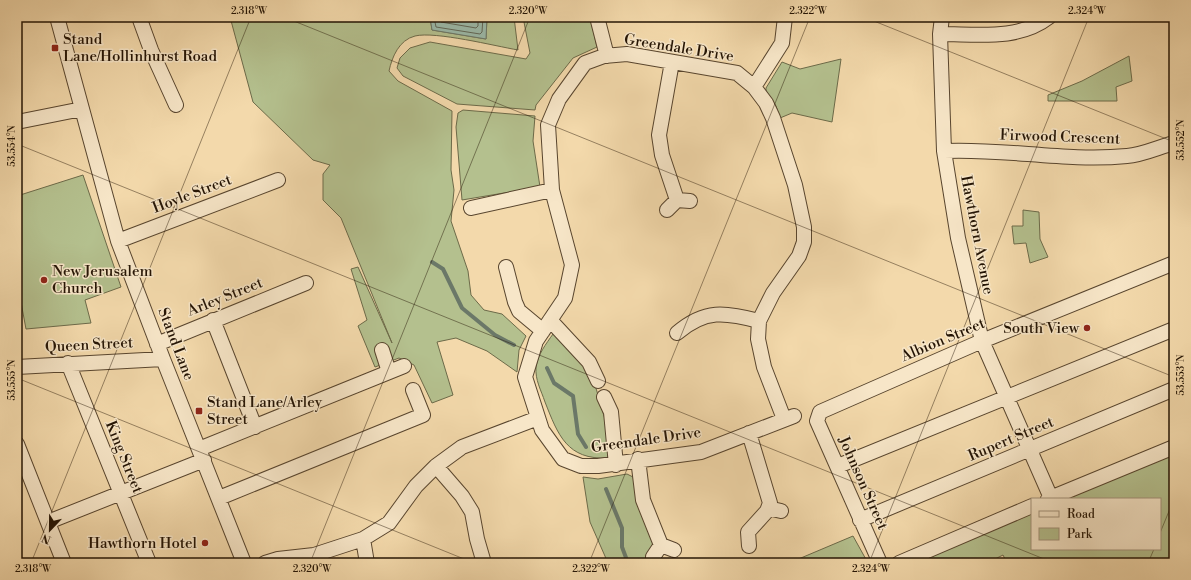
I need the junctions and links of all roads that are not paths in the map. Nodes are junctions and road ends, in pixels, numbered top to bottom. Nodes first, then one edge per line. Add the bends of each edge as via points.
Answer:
1 (57, 17) edge
2 (139, 17) edge
3 (597, 17) edge
4 (785, 17) edge
5 (942, 17) edge
6 (1049, 17) edge
7 (940, 34) junction
8 (608, 56) junction
9 (672, 62) junction
10 (754, 87) junction
11 (176, 105) dead end
12 (82, 109) junction
13 (17, 122) edge
14 (1174, 143) edge
15 (944, 151) junction
16 (278, 180) dead end
17 (552, 190) junction
18 (471, 208) dead end
19 (667, 210) dead end
20 (118, 241) junction
21 (1174, 263) edge
22 (506, 267) dead end
23 (306, 283) dead end
24 (213, 320) junction
25 (759, 321) junction
26 (681, 325) dead end
27 (547, 326) junction
28 (1174, 329) edge
29 (982, 341) junction
30 (157, 344) junction
31 (382, 350) dead end
32 (162, 359) junction
33 (68, 363) junction
34 (404, 366) dead end
35 (17, 367) edge
36 (389, 372) junction
37 (598, 381) dead end
38 (1174, 389) edge
39 (413, 390) dead end
40 (1006, 396) junction
41 (604, 398) dead end
42 (817, 416) joint
43 (538, 418) junction
44 (255, 427) junction
45 (749, 434) junction
46 (17, 444) edge
47 (1174, 447) edge
48 (1030, 449) junction
49 (201, 455) junction
50 (638, 459) junction
51 (616, 464) junction
52 (436, 466) junction
53 (838, 466) junction
54 (121, 494) junction
55 (219, 498) junction
56 (1050, 498) edge
57 (1031, 506) edge
58 (860, 520) junction
59 (48, 522) junction
60 (363, 539) junction
61 (661, 545) junction
62 (749, 546) dead end
63 (674, 550) dead end
64 (653, 557) dead end
65 (64, 563) edge
66 (149, 563) edge
67 (244, 563) edge
68 (265, 563) edge
69 (367, 563) edge
70 (484, 563) edge
71 (880, 563) edge
72 (899, 563) edge

1 - 12 street, Stand Lane
2 - 11 street
3 - 8 street
4 - 10 street via 782,44
5 - 7 street, Hawthorn Avenue
6 - 7 street via 1024,30 1005,35
7 - 15 street, Hawthorn Avenue
8 - 9 street, Greendale Drive via 627,54
8 - 17 street, Greendale Drive via 585,63 559,99 548,125
9 - 10 street, Greendale Drive via 737,73
9 - 19 street via 659,135 662,155 684,200
10 - 25 street, Greendale Drive via 773,118 795,185 804,227 804,242 799,256 773,293
12 - 13 street
12 - 20 street, Stand Lane
14 - 15 street, Firwood Crescent via 1128,156 1073,157 975,150
15 - 29 street, Hawthorn Avenue via 958,238
16 - 20 street, Hoyle Street
17 - 18 street
17 - 27 street, Greendale Drive via 572,265 565,298
20 - 30 street, Stand Lane
21 - 29 street, Albion Street
22 - 27 street via 514,302 519,311
23 - 24 street, Arley Street
24 - 30 street, Arley Street
24 - 44 street
25 - 26 street via 736,315 715,314
25 - 45 street, Greendale Drive via 758,339 764,367 789,417
27 - 37 street via 589,362
27 - 43 street, Greendale Drive via 536,341 525,376
28 - 40 street
29 - 40 street, Hawthorn Avenue
29 - 42 street, Albion Street via 824,409
30 - 32 street, Stand Lane
31 - 36 street
32 - 33 street, Queen Street
32 - 49 street, Stand Lane
33 - 35 street, Queen Street
33 - 54 street, King Street
34 - 36 street
36 - 44 street
38 - 48 street, Rupert Street
39 - 55 street via 423,415
40 - 48 street, Hawthorn Avenue
40 - 53 street
41 - 51 street via 611,412
42 - 53 street, Johnson Street
43 - 51 street, Greendale Drive via 542,430 563,459 581,466
43 - 52 street via 462,447
44 - 49 street
45 - 50 street, Greendale Drive via 700,452
45 - 62 street via 770,503 775,509 748,532
46 - 59 street
47 - 56 street
48 - 56 street, Hawthorn Avenue
48 - 58 street, Rupert Street
49 - 54 street
49 - 55 street, Stand Lane
50 - 51 street, Greendale Drive
50 - 61 street via 643,500
52 - 60 street via 416,486 389,523
52 - 70 street via 472,512
53 - 58 street, Johnson Street
54 - 59 street
54 - 66 street, King Street
55 - 67 street, Stand Lane
57 - 72 street
58 - 71 street, Johnson Street
59 - 65 street
60 - 68 street via 314,555 278,558
60 - 69 street
61 - 63 street
61 - 64 street

